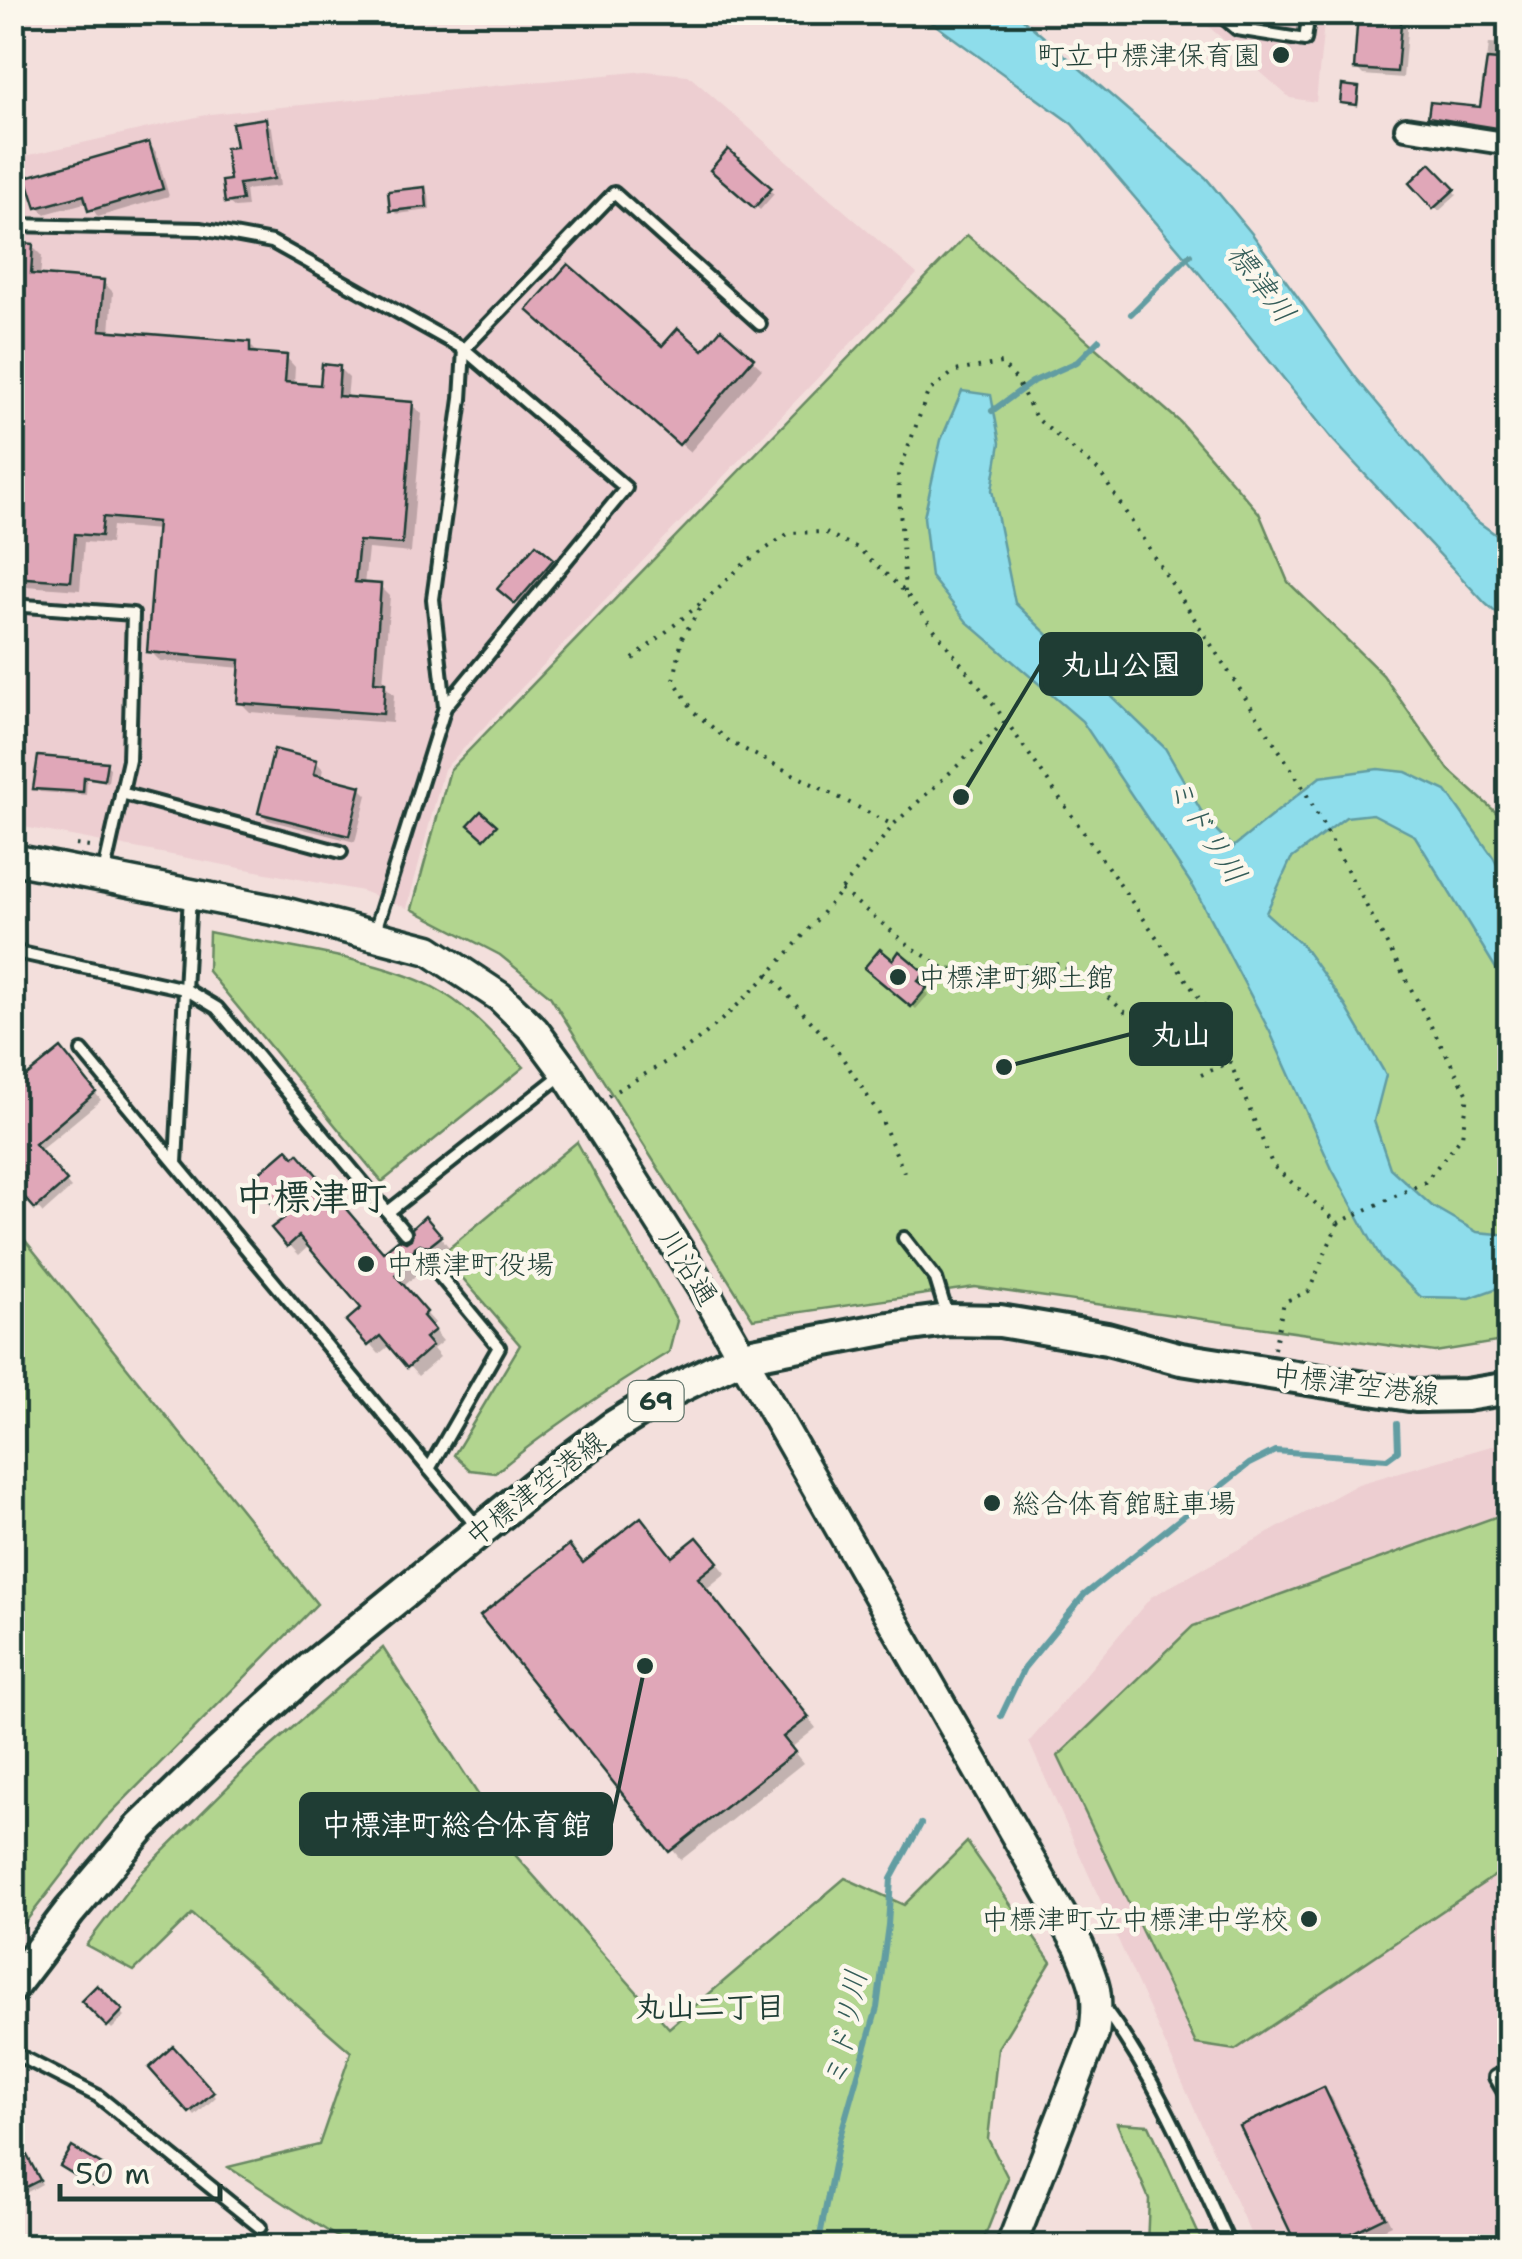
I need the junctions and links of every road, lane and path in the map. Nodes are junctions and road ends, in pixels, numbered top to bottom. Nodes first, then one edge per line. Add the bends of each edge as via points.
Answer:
1 (1217, 12) edge
2 (1309, 12) edge
3 (1406, 128) dead end
4 (1510, 144) edge
5 (12, 225) edge
6 (760, 324) dead end
7 (464, 349) junction
8 (905, 592) junction
9 (705, 600) junction
10 (12, 605) edge
11 (633, 658) dead end
12 (445, 706) junction
13 (1006, 721) junction
14 (121, 793) junction
15 (893, 825) junction
16 (340, 852) dead end
17 (12, 859) edge
18 (102, 878) junction
19 (841, 890) junction
20 (190, 894) junction
21 (374, 934) junction
22 (14, 951) edge
23 (768, 973) junction
24 (12, 986) edge
25 (186, 989) junction
26 (1210, 1014) junction
27 (82, 1051) dead end
28 (1230, 1062) junction
29 (565, 1072) junction
30 (1201, 1075) dead end
31 (608, 1096) dead end
32 (176, 1164) junction
33 (904, 1172) dead end
34 (388, 1212) junction
35 (1338, 1223) junction
36 (405, 1233) dead end
37 (904, 1238) dead end
38 (422, 1253) dead end
39 (948, 1320) junction
40 (743, 1356) junction
41 (1269, 1374) junction
42 (1510, 1388) edge
43 (429, 1469) junction
44 (480, 1530) junction
45 (12, 1987) edge
46 (1098, 2001) junction
47 (12, 2052) edge
48 (1510, 2069) edge
49 (1510, 2102) edge
50 (260, 2227) dead end
51 (1011, 2246) edge
52 (1230, 2246) edge

1 - 2 lane via 1238,29 1305,40
3 - 4 street
5 - 7 lane via 201,229 272,242
6 - 7 lane via 614,193
7 - 12 lane via 433,599
7 - 12 lane via 626,488
8 - 9 path via 858,548 824,532 789,533
8 - 13 path
8 - 35 path via 898,476 928,392 955,372 1001,363 1036,418 1098,470 1301,784 1468,1095 1462,1136 1425,1182
9 - 11 path
9 - 15 path via 682,638 674,680 694,712 730,742
10 - 14 lane via 133,614 129,760
12 - 21 lane
13 - 15 path
13 - 26 path
14 - 16 lane
14 - 18 lane
15 - 19 path
17 - 18 street, 川沿通
18 - 20 street, 川沿通
19 - 23 path
19 - 26 path via 945,969 1061,964 1124,1012 1167,1020
20 - 21 street, 川沿通
20 - 25 lane
21 - 29 street, 川沿通 via 430,950 500,997
22 - 24 lane
22 - 25 lane
23 - 31 path via 697,1040
23 - 33 path via 840,1054 879,1114
25 - 32 lane
25 - 34 lane via 217,1008
26 - 28 path
27 - 32 lane
28 - 30 path
28 - 35 path via 1273,1166
29 - 34 lane
29 - 40 street, 川沿通
32 - 43 lane
34 - 36 lane
35 - 41 path via 1309,1291 1284,1302
37 - 39 lane via 936,1279
38 - 43 lane via 500,1347
39 - 40 main road, 中標津空港線 / 69
39 - 41 main road, 中標津空港線 / 69 via 1000,1321
40 - 44 main road, 中標津空港線 / 69 via 613,1427
40 - 46 street, 川沿通 via 1079,1946
41 - 42 main road, 中標津空港線 / 69 via 1416,1396
43 - 44 lane
44 - 45 main road, 中標津空港線 / 69 via 208,1762 142,1827
46 - 51 street via 1094,2034
46 - 52 lane via 1162,2099
47 - 50 lane via 98,2096
48 - 49 lane via 1495,2077

